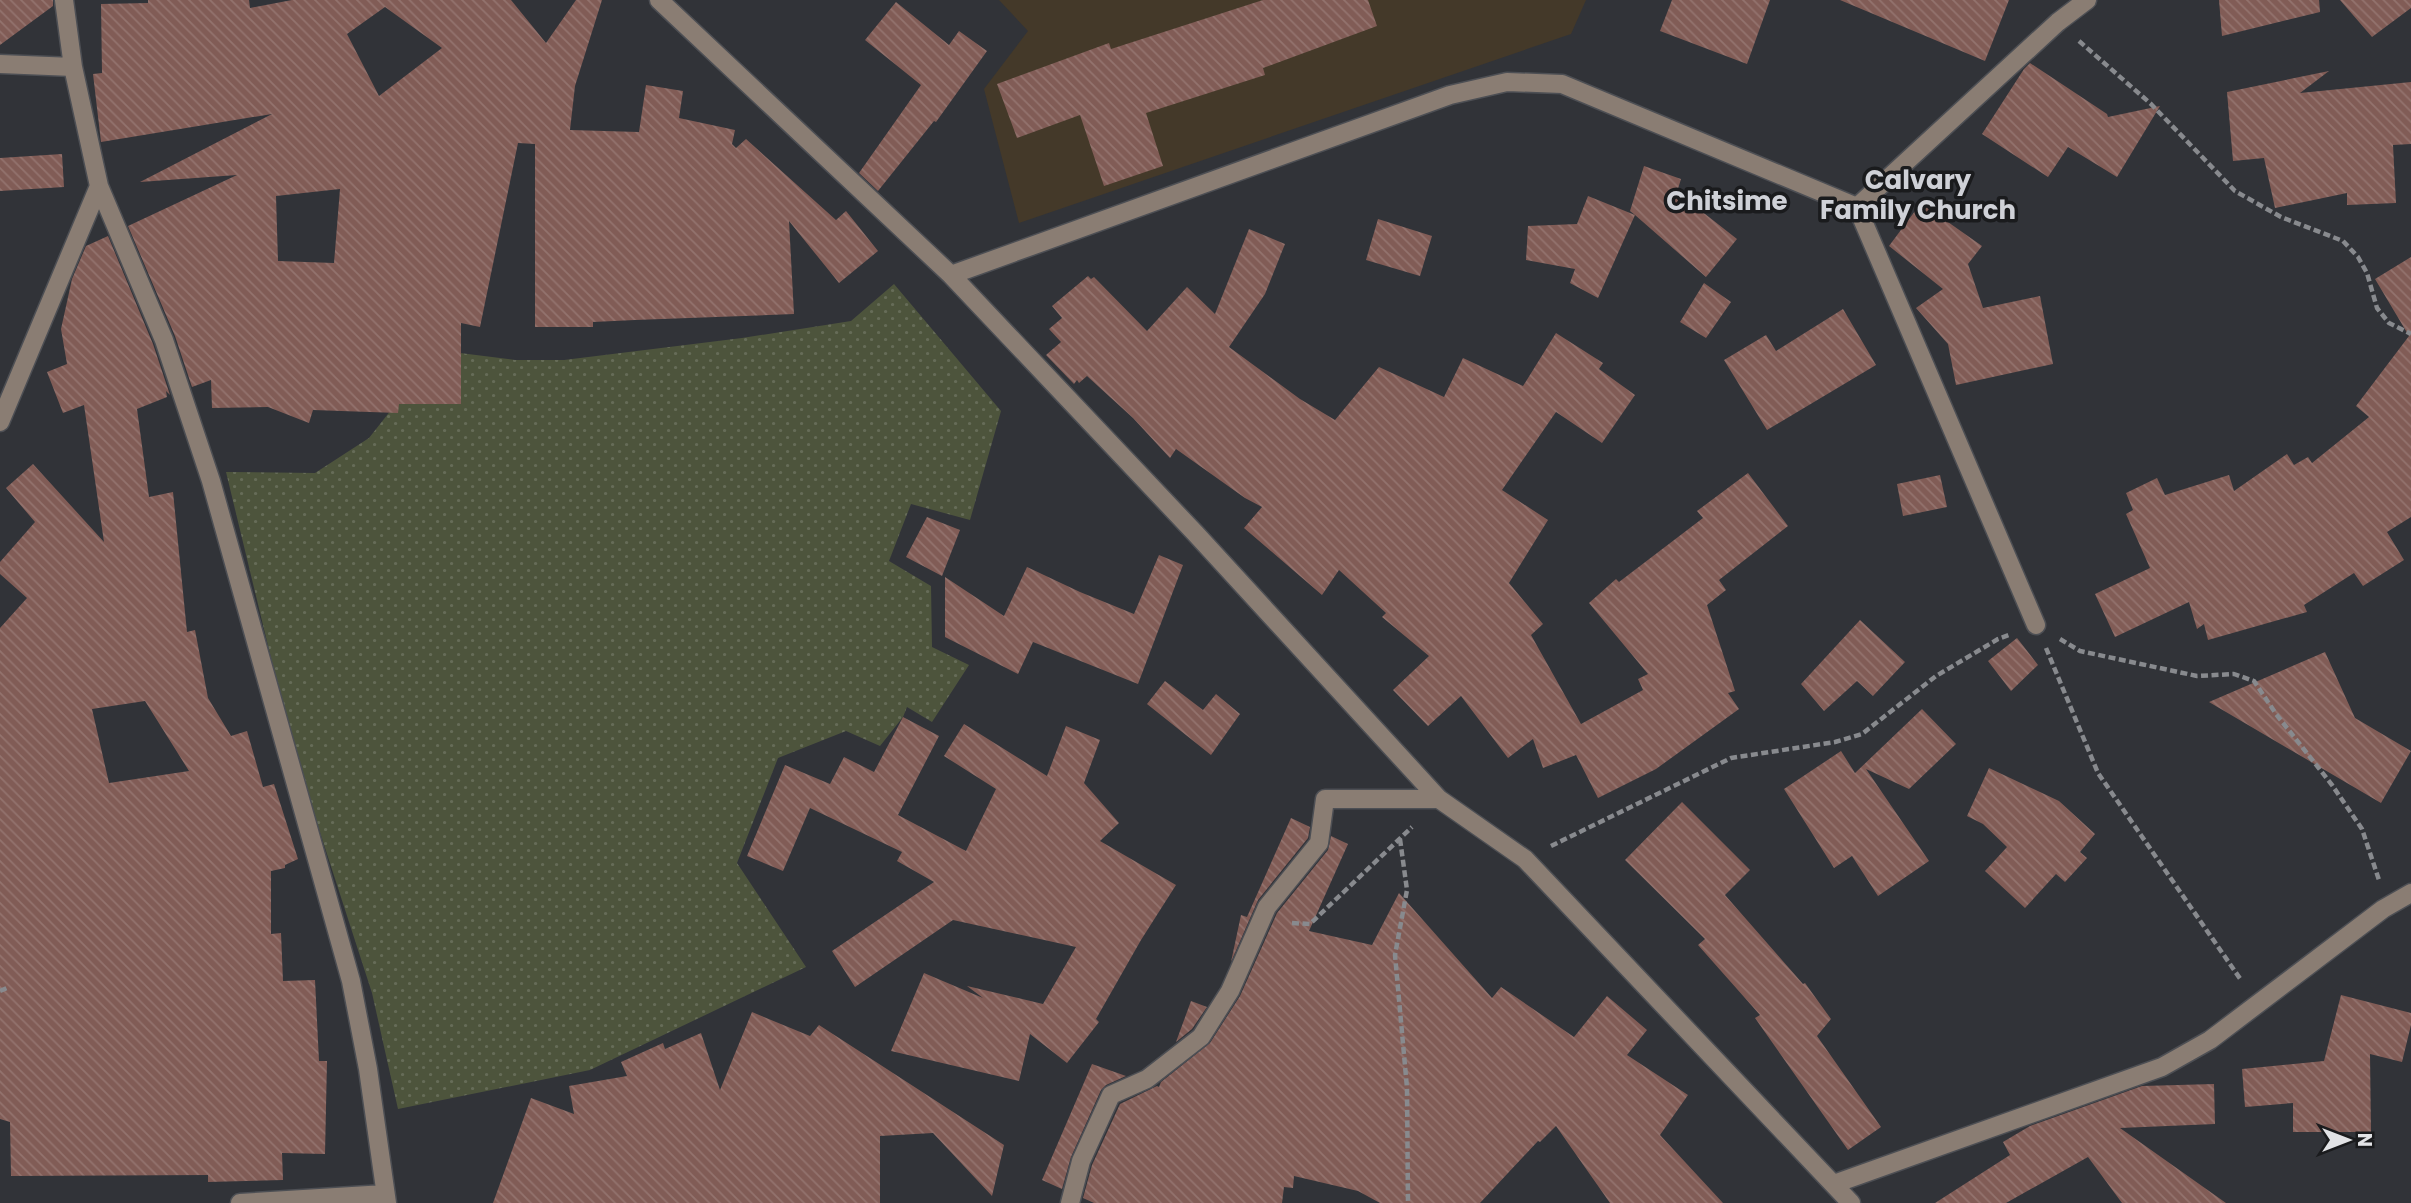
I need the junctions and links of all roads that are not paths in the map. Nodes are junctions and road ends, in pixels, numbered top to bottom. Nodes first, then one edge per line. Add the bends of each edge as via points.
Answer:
1 (64, 0) edge
2 (659, 0) edge
3 (2087, 0) edge
4 (0, 64) edge
5 (73, 67) junction
6 (99, 186) junction
7 (1857, 208) junction
8 (951, 275) junction
9 (0, 422) edge
10 (2036, 625) road end
11 (1439, 799) junction
12 (2411, 893) edge
13 (1833, 1184) junction
14 (386, 1199) edge
15 (240, 1203) edge
16 (1070, 1203) edge
17 (1851, 1203) edge

1 - 5 street
2 - 8 street
3 - 7 street
4 - 5 street
5 - 6 street
6 - 9 street
6 - 14 street via 164,340 260,652 351,981
7 - 8 street via 1562,84 1507,82 1450,96
7 - 10 street
8 - 11 street
11 - 13 street via 1525,859
11 - 16 street via 1325,799 1318,843 1267,907 1230,991 1201,1037 1147,1079 1111,1095 1081,1161
12 - 13 street via 2210,1040 2162,1067
13 - 17 street
14 - 15 street

